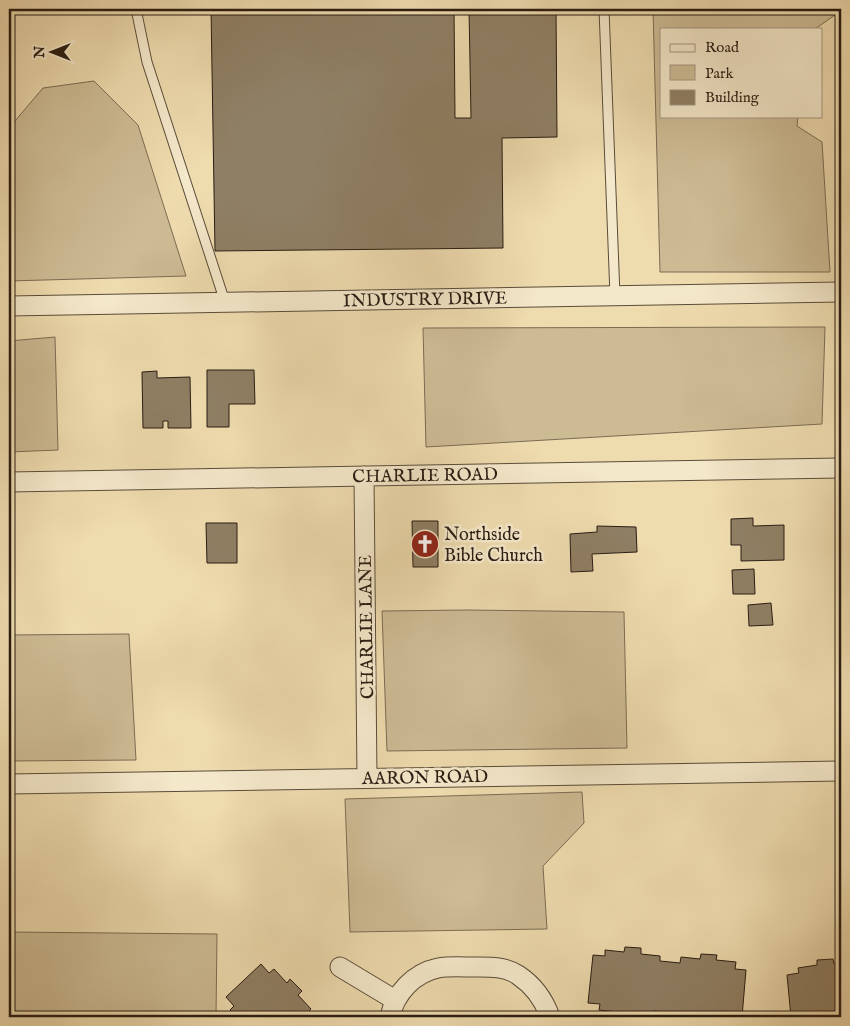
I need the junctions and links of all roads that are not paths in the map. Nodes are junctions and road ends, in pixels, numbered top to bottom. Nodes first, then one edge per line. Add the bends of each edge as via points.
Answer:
1 (136, 9) edge
2 (604, 9) edge
3 (841, 292) edge
4 (615, 296) junction
5 (225, 302) junction
6 (9, 306) edge
7 (841, 468) edge
8 (364, 476) junction
9 (9, 482) edge
10 (841, 771) edge
11 (367, 778) junction
12 (9, 784) edge
13 (340, 967) dead end
14 (393, 1009) edge
15 (550, 1017) edge

1 - 5 lane via 147,62
2 - 4 lane
3 - 4 street, INDUSTRY DRIVE
4 - 5 street, INDUSTRY DRIVE
5 - 6 street, INDUSTRY DRIVE
7 - 8 street, CHARLIE ROAD
8 - 9 street, CHARLIE ROAD
8 - 11 street, CHARLIE LANE
10 - 11 street, AARON ROAD
11 - 12 street, AARON ROAD
13 - 14 street
14 - 15 street via 409,982 423,973 440,968 495,967 517,974 534,988

